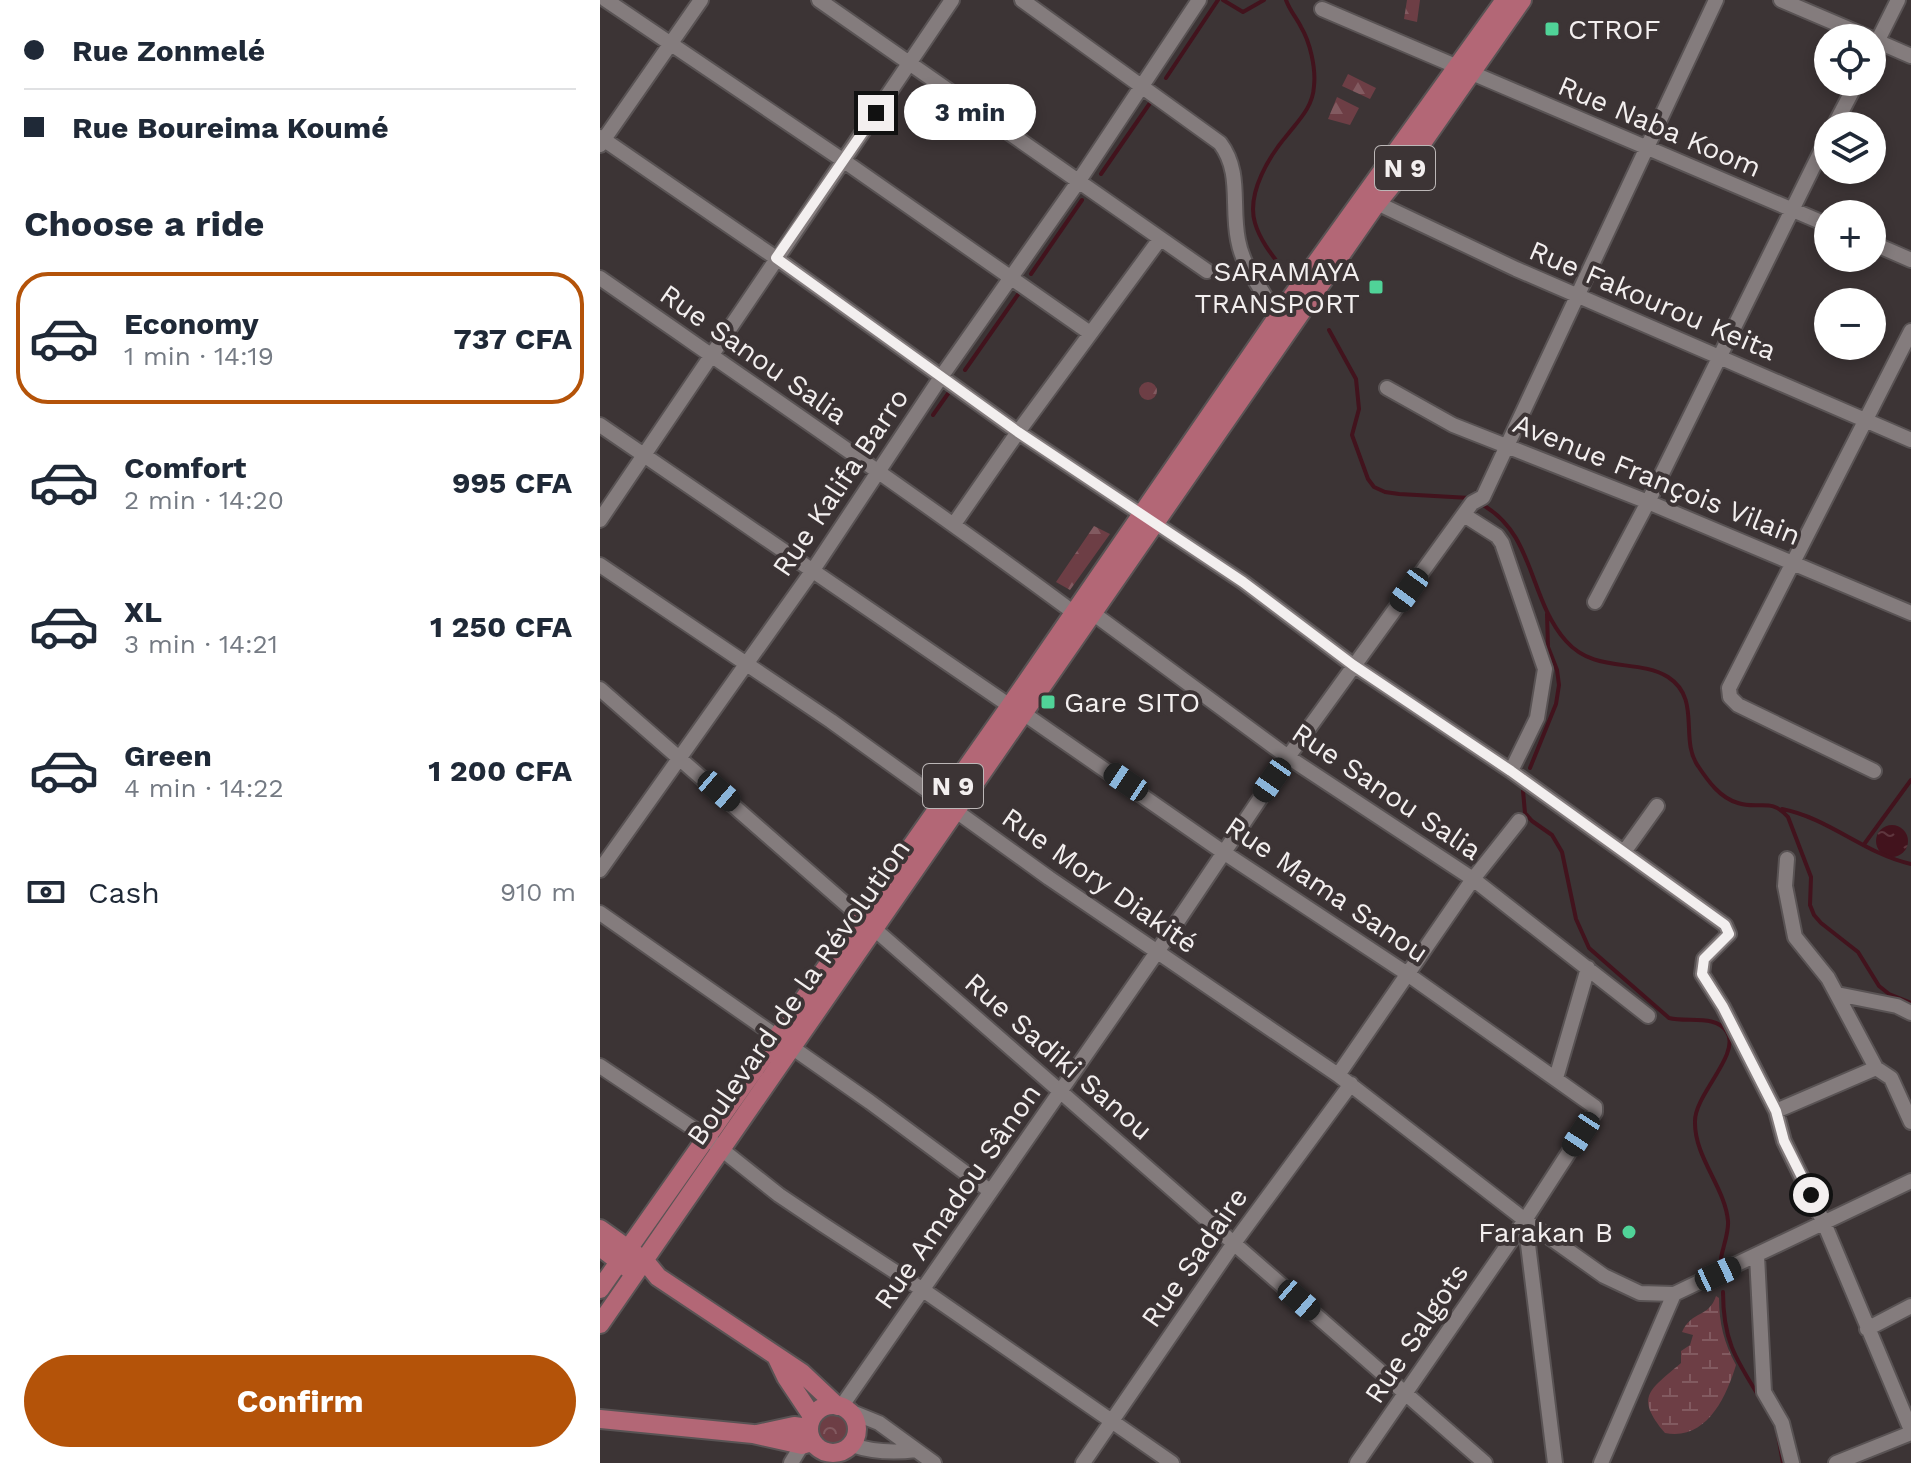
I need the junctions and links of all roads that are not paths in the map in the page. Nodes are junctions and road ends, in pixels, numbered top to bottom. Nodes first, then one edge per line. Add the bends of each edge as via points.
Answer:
1 (606, 0) edge
2 (701, 0) edge
3 (819, 0) edge
4 (952, 0) edge
5 (1022, 0) edge
6 (1199, 0) edge
7 (1505, 0) edge
8 (1522, 0) edge
9 (1716, 0) edge
10 (1781, 0) edge
11 (1898, 0) edge
12 (1322, 9) dead end
13 (1832, 24) edge
14 (1884, 24) edge
15 (671, 44) junction
16 (1886, 47) edge
17 (1911, 56) edge
18 (909, 65) junction
19 (1464, 71) junction
20 (1142, 86) junction
21 (601, 141) edge
22 (1646, 149) junction
23 (844, 161) junction
24 (1814, 164) edge
25 (1078, 182) junction
26 (1377, 203) junction
27 (1791, 209) junction
28 (1814, 219) edge
29 (1160, 239) junction
30 (1886, 249) edge
31 (776, 258) junction
32 (1911, 260) edge
33 (1207, 271) dead end
34 (600, 278) edge
35 (1011, 278) junction
36 (1578, 295) junction
37 (1281, 327) junction
38 (1911, 331) edge
39 (1090, 333) junction
40 (710, 355) junction
41 (1720, 357) junction
42 (941, 377) junction
43 (1387, 388) dead end
44 (1865, 421) junction
45 (600, 425) edge
46 (1018, 432) junction
47 (1911, 440) edge
48 (1508, 445) junction
49 (642, 455) junction
50 (878, 474) junction
51 (1648, 502) junction
52 (1473, 505) junction
53 (600, 520) edge
54 (1148, 521) junction
55 (954, 524) junction
56 (1794, 564) junction
57 (600, 565) edge
58 (813, 570) junction
59 (1595, 602) dead end
60 (1073, 612) junction
61 (1911, 613) edge
62 (1094, 614) junction
63 (747, 664) junction
64 (1353, 665) junction
65 (600, 690) edge
66 (1016, 710) junction
67 (680, 757) junction
68 (1288, 757) junction
69 (1511, 771) junction
70 (1874, 771) dead end
71 (950, 806) junction
72 (1657, 806) dead end
73 (1519, 821) dead end
74 (1223, 852) junction
75 (1624, 852) junction
76 (1787, 859) dead end
77 (600, 870) edge
78 (1473, 879) junction
79 (600, 913) edge
80 (868, 923) junction
81 (1157, 952) junction
82 (1588, 968) junction
83 (1406, 973) junction
84 (1837, 994) junction
85 (1911, 1013) edge
86 (1648, 1016) dead end
87 (775, 1036) junction
88 (792, 1047) junction
89 (600, 1066) edge
90 (1876, 1068) junction
91 (1338, 1075) junction
92 (1556, 1078) junction
93 (1351, 1084) junction
94 (1060, 1092) junction
95 (1776, 1111) junction
96 (1595, 1112) joint
97 (1911, 1122) edge
98 (706, 1137) junction
99 (722, 1149) junction
100 (1911, 1181) edge
101 (990, 1191) junction
102 (1525, 1220) junction
103 (1824, 1223) junction
104 (600, 1229) edge
105 (1234, 1243) junction
106 (600, 1247) edge
107 (623, 1256) junction
108 (1757, 1256) junction
109 (641, 1267) junction
110 (600, 1289) edge
111 (923, 1290) junction
112 (1674, 1294) junction
113 (1911, 1306) edge
114 (600, 1324) edge
115 (1867, 1329) junction
116 (774, 1353) junction
117 (1406, 1394) junction
118 (842, 1407) junction
119 (600, 1419) edge
120 (1111, 1421) junction
121 (1911, 1432) edge
122 (812, 1440) edge
123 (916, 1450) junction
124 (844, 1453) edge
125 (791, 1463) edge
126 (934, 1463) edge
127 (1083, 1463) edge
128 (1172, 1463) edge
129 (1357, 1463) edge
130 (1485, 1463) edge
131 (1555, 1463) edge
132 (1601, 1463) edge
133 (1792, 1463) edge
134 (1836, 1463) edge

1 - 15 street
2 - 15 street
3 - 18 street
4 - 18 street
5 - 20 street
6 - 20 street, Rue Kalifa Barro
7 - 19 main road, N 9
8 - 19 main road, N 9
9 - 22 street, Rue Amadou Sânon
10 - 13 street
11 - 14 street
12 - 19 street, Rue Naba Koom
15 - 21 street
15 - 23 street
16 - 17 street
18 - 23 street
18 - 25 street
19 - 22 street, Rue Naba Koom
19 - 26 main road, N 9
19 - 37 main road, N 9
20 - 25 street, Rue Kalifa Barro
20 - 37 street via 1230,155 1238,242 1247,271
21 - 31 street
22 - 27 street, Rue Naba Koom
22 - 36 street, Rue Amadou Sânon
23 - 31 street
23 - 35 street
24 - 27 street
25 - 29 street
25 - 35 street, Rue Kalifa Barro
26 - 36 street, Rue Fakourou Keita
26 - 37 main road, N 9
27 - 28 street, Rue Naba Koom
27 - 41 street
29 - 33 street
29 - 39 street
30 - 32 street
31 - 40 street
31 - 42 street
34 - 40 street, Rue Sanou Salia
35 - 39 street
35 - 42 street, Rue Kalifa Barro
36 - 41 street, Rue Fakourou Keita
36 - 48 street, Rue Amadou Sânon
37 - 54 main road, Boulevard de la Révolution / N 9
38 - 44 street
39 - 46 street
40 - 49 street
40 - 50 street, Rue Sanou Salia
41 - 44 street, Rue Fakourou Keita
41 - 51 street
42 - 46 street
42 - 50 street, Rue Kalifa Barro
43 - 48 street, Avenue François Vilain via 1439,419
44 - 47 street, Rue Fakourou Keita
44 - 56 street
45 - 49 street, Rue Mama Sanou
46 - 54 street
46 - 55 street
48 - 51 street, Avenue François Vilain
48 - 52 street, Rue Amadou Sânon
49 - 53 street
49 - 58 street, Rue Mama Sanou
50 - 55 street, Rue Sanou Salia
50 - 58 street, Rue Kalifa Barro
51 - 56 street, Avenue François Vilain
51 - 59 street
52 - 64 street, Rue Amadou Sânon
52 - 69 street via 1502,543 1543,658 1537,718
54 - 60 main road, Boulevard de la Révolution / N 9
54 - 62 main road, Boulevard de la Révolution / N 9
54 - 64 street via 1243,582
55 - 60 street, Rue Sanou Salia
56 - 61 street, Avenue François Vilain
56 - 70 street via 1729,688 1730,697
57 - 63 street, Rue Mory Diakité
58 - 63 street, Rue Kalifa Barro
58 - 66 street, Rue Mama Sanou
60 - 66 main road, Boulevard de la Révolution / N 9
62 - 66 main road, Boulevard de la Révolution / N 9
62 - 68 street, Rue Sanou Salia
63 - 67 street, Rue Kalifa Barro
63 - 71 street, Rue Mory Diakité
64 - 68 street, Rue Amadou Sânon
64 - 69 street
65 - 67 street, Rue Sadiki Sanou
66 - 71 main road, Boulevard de la Révolution / N 9
66 - 74 street, Rue Mama Sanou
67 - 77 street, Rue Kalifa Barro
67 - 80 street, Rue Sadiki Sanou
68 - 74 street, Rue Amadou Sânon
68 - 78 street, Rue Sanou Salia
69 - 75 street
71 - 80 main road, Boulevard de la Révolution / N 9
71 - 81 street, Rue Mory Diakité
72 - 75 street
73 - 78 street
74 - 81 street, Rue Amadou Sânon
74 - 83 street, Rue Mama Sanou
75 - 95 street via 1728,927 1727,937 1704,959 1702,974
76 - 84 street via 1785,886 1795,937
78 - 82 street, Rue Sanou Salia
78 - 83 street
79 - 87 street
80 - 87 main road, Boulevard de la Révolution / N 9
80 - 88 main road, Boulevard de la Révolution / N 9
80 - 94 street, Rue Sadiki Sanou
81 - 91 street, Rue Mory Diakité
81 - 94 street, Rue Amadou Sânon
82 - 86 street, Rue Sanou Salia
82 - 92 street
83 - 91 street
83 - 92 street, Rue Mama Sanou
84 - 85 street
84 - 90 street
87 - 88 street
87 - 98 main road, Boulevard de la Révolution / N 9
88 - 99 main road, Boulevard de la Révolution / N 9
88 - 101 street
89 - 98 street
90 - 95 street
90 - 97 street via 1891,1078
91 - 93 street, Rue Mory Diakité
92 - 96 street, Rue Mama Sanou via 1593,1103
93 - 102 street, Rue Mory Diakité
93 - 105 street, Rue Sadaire
94 - 101 street, Rue Amadou Sânon
94 - 105 street, Rue Sadiki Sanou
95 - 103 street via 1784,1141
96 - 102 street, Rue Salgots
98 - 99 street
98 - 107 main road, Boulevard de la Révolution / N 9
99 - 109 main road, Boulevard de la Révolution / N 9
99 - 111 street via 779,1195
100 - 103 street
101 - 111 street, Rue Amadou Sânon
102 - 112 street, Rue Mory Diakité via 1619,1285 1640,1293
102 - 117 street, Rue Salgots
102 - 131 street
103 - 108 street
103 - 115 street
104 - 107 main road
105 - 117 street, Rue Sadiki Sanou
105 - 120 street, Rue Sadaire
106 - 107 main road
107 - 109 main road
107 - 110 main road, Boulevard de la Révolution / N 9
108 - 112 street
108 - 133 street via 1764,1392 1782,1423
109 - 114 main road, Boulevard de la Révolution / N 9
109 - 116 main road
111 - 118 street, Rue Amadou Sânon
111 - 120 street
112 - 132 street
113 - 115 street
115 - 121 street
116 - 118 main road
116 - 122 main road
117 - 129 street, Rue Salgots
117 - 130 street, Rue Sadiki Sanou
118 - 122 main road via 821,1408
118 - 123 street via 879,1423
118 - 124 main road via 857,1424 857,1435
119 - 122 main road via 754,1435 794,1426
120 - 127 street, Rue Sadaire
120 - 128 street
121 - 134 street
122 - 124 main road via 828,1453
122 - 125 street
123 - 124 street
123 - 126 street

